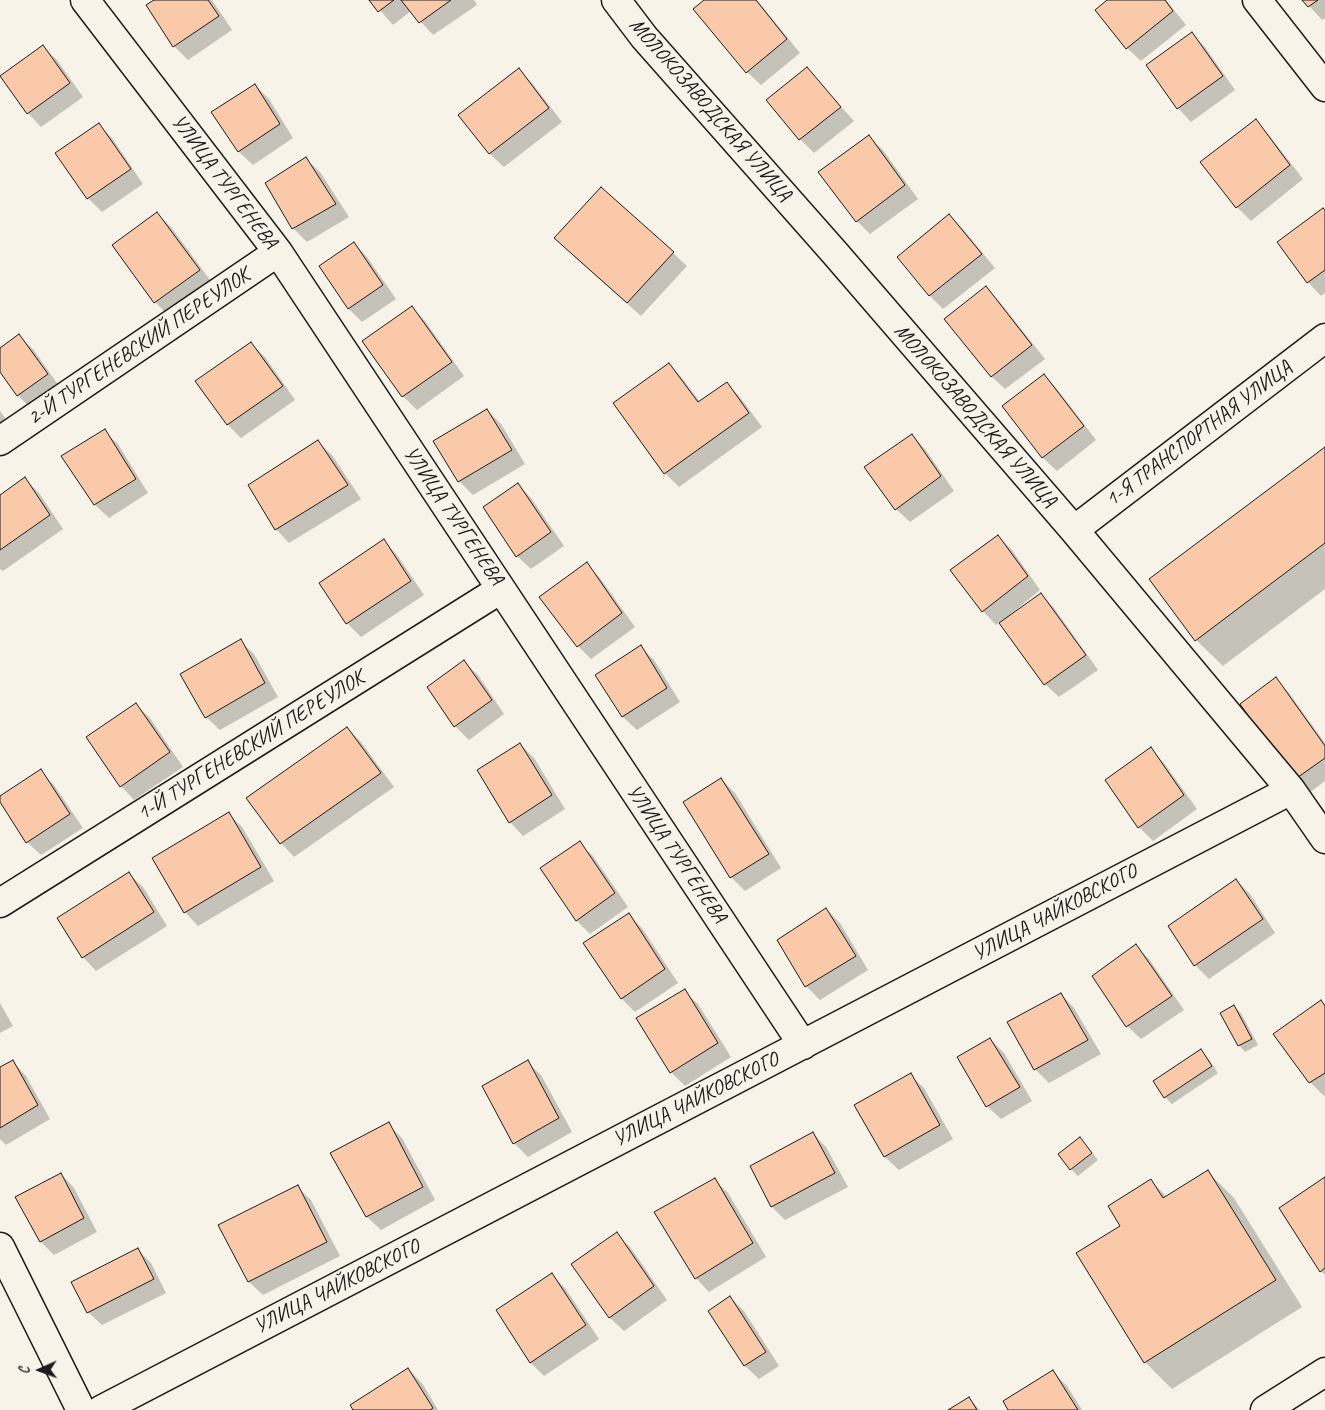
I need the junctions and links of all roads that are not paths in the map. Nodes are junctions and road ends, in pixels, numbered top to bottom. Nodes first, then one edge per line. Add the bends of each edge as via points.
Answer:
1 (85, 0) edge
2 (616, 0) edge
3 (1257, 0) edge
4 (1325, 87) edge
5 (278, 252) junction
6 (1325, 338) edge
7 (0, 441) edge
8 (1074, 530) junction
9 (501, 589) junction
10 (1291, 790) junction
11 (1324, 837) edge
12 (0, 903) edge
13 (803, 1045) junction
14 (0, 1247) edge
15 (1325, 1372) edge
16 (81, 1410) edge
17 (101, 1410) edge
18 (1265, 1410) edge

1 - 5 street, УЛИЦА ТУРГЕНЕВА
2 - 8 street, МОЛОКОЗАВОДСКАЯ УЛИЦА via 644,37
3 - 4 street
5 - 7 street, 2-Й ТУРГЕНЕВСКИЙ ПЕРЕУЛОК
5 - 9 street, УЛИЦА ТУРГЕНЕВА
6 - 8 street, 1-Я ТРАНСПОРТНАЯ УЛИЦА
8 - 10 street, МОЛОКОЗАВОДСКАЯ УЛИЦА
9 - 12 street, 1-Й ТУРГЕНЕВСКИЙ ПЕРЕУЛОК
9 - 13 street, УЛИЦА ТУРГЕНЕВА
10 - 11 street, МОЛОКОЗАВОДСКАЯ УЛИЦА
10 - 13 street, УЛИЦА ЧАЙКОВСКОГО
13 - 17 street, УЛИЦА ЧАЙКОВСКОГО
14 - 16 street
15 - 18 street

